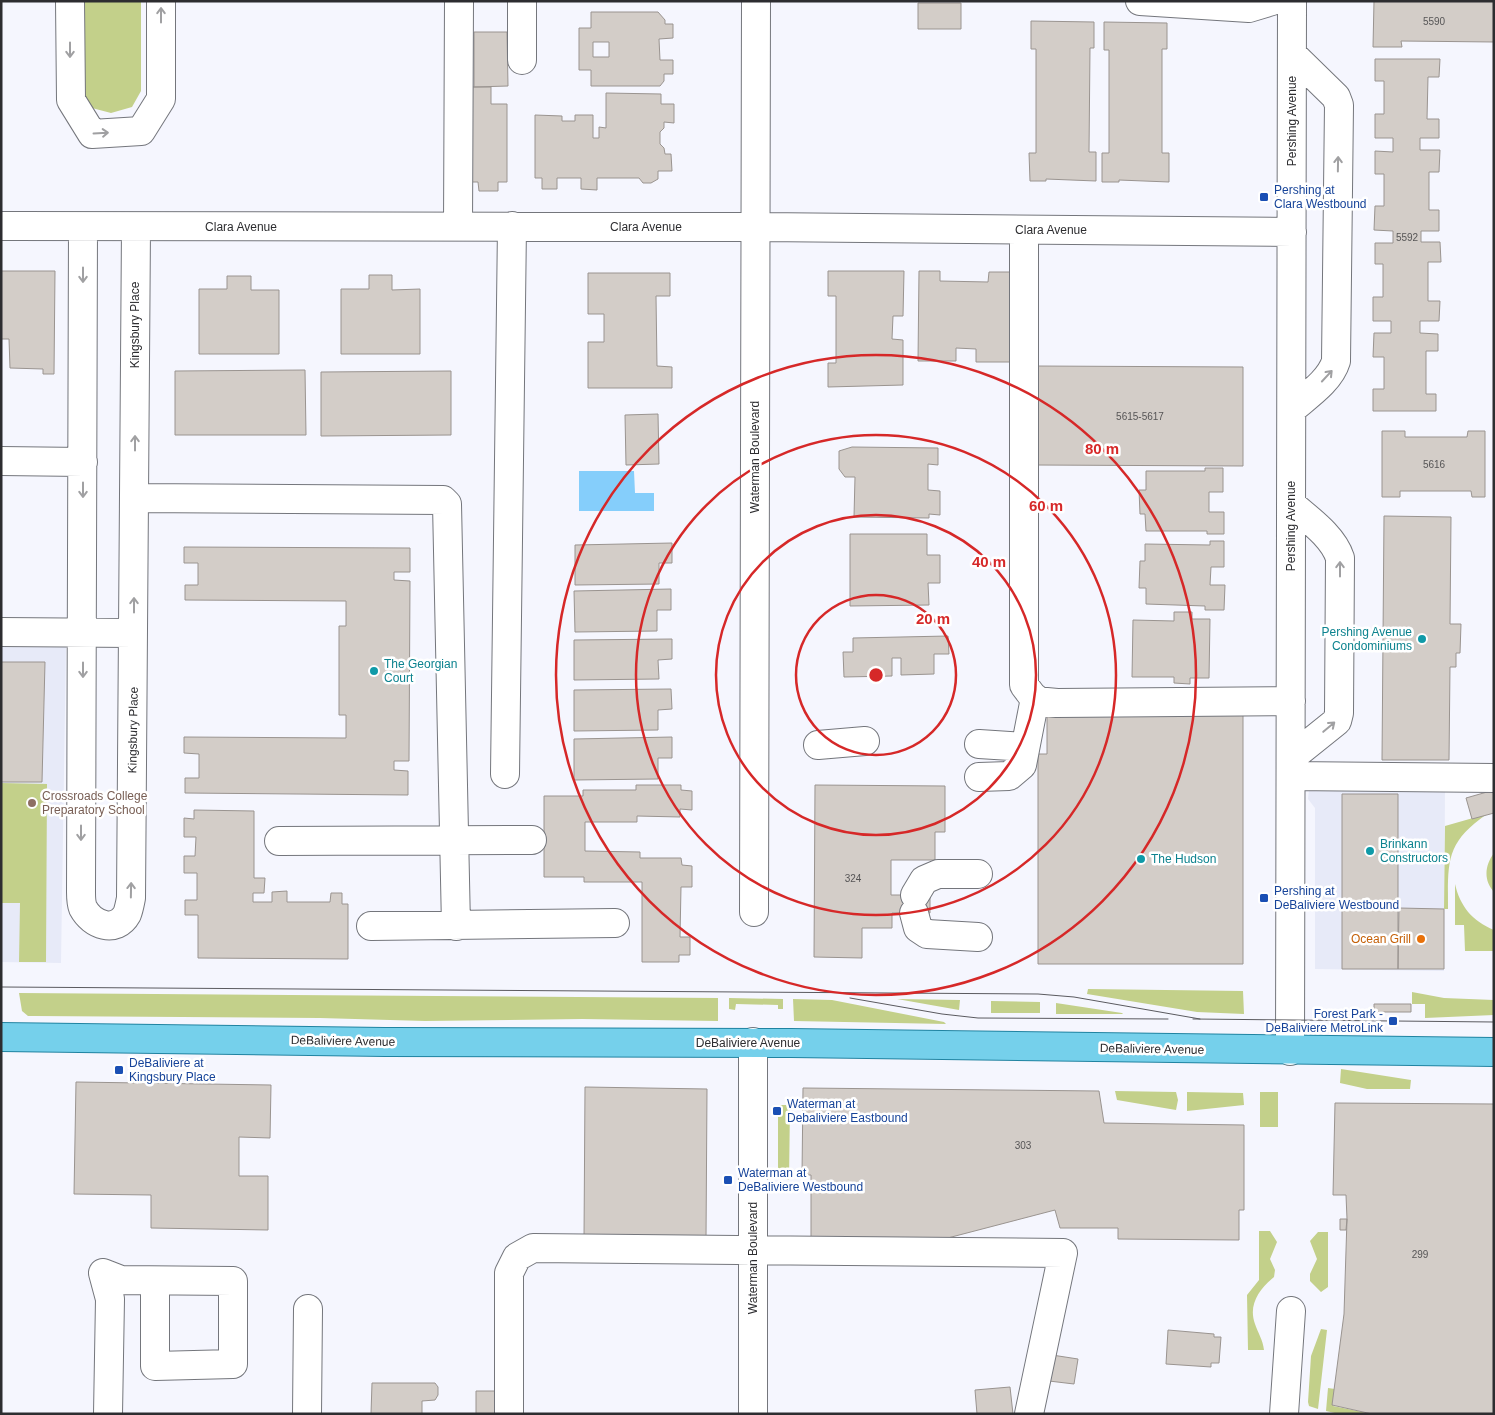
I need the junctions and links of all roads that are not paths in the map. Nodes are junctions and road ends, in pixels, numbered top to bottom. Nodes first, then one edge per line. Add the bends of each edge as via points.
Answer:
1 (70, 1) edge
2 (161, 1) edge
3 (459, 1) edge
4 (522, 1) edge
5 (756, 1) edge
6 (1140, 1) edge
7 (1272, 1) edge
8 (1292, 1) edge
9 (1292, 54) junction
10 (522, 60) dead end
11 (1, 226) edge
12 (458, 226) junction
13 (512, 226) junction
14 (83, 227) junction
15 (756, 227) junction
16 (136, 228) junction
17 (1024, 230) junction
18 (1292, 232) junction
19 (1292, 409) junction
20 (1, 461) edge
21 (83, 462) junction
22 (134, 498) junction
23 (1291, 504) junction
24 (1, 632) edge
25 (83, 632) junction
26 (133, 633) junction
27 (1035, 698) junction
28 (1291, 702) junction
29 (865, 741) dead end
30 (979, 744) dead end
31 (818, 745) dead end
32 (1025, 748) junction
33 (1291, 767) junction
34 (505, 774) dead end
35 (979, 777) dead end
36 (1494, 778) edge
37 (454, 840) junction
38 (532, 840) dead end
39 (280, 841) dead end
40 (978, 874) dead end
41 (754, 912) dead end
42 (615, 923) dead end
43 (371, 926) dead end
44 (456, 926) junction
45 (978, 937) dead end
46 (1, 1037) edge
47 (754, 1042) junction
48 (1290, 1051) junction
49 (1494, 1052) edge
50 (753, 1251) junction
51 (155, 1281) dead end
52 (308, 1309) dead end
53 (1291, 1311) dead end
54 (108, 1414) edge
55 (308, 1414) edge
56 (509, 1414) edge
57 (753, 1414) edge
58 (1029, 1414) edge
59 (1284, 1414) edge

1 -> 2 street via 71,100 92,134 141,131 161,99
3 - 12 street
4 - 10 street
5 - 15 street, Waterman Boulevard
6 - 7 street via 1249,8
8 - 9 street, Pershing Avenue
9 - 18 street, Pershing Avenue
19 -> 9 street via 1334,370 1336,361 1339,105 1336,97
11 - 14 street, Clara Avenue
12 - 13 street, Clara Avenue
12 - 16 street, Clara Avenue
13 - 15 street, Clara Avenue
13 - 34 street
14 - 16 street, Clara Avenue
14 -> 21 street, Kingsbury Place
15 - 17 street, Clara Avenue
15 - 41 street, Waterman Boulevard
22 -> 16 street, Kingsbury Place
17 - 18 street, Clara Avenue
17 - 27 street via 1024,685
18 - 19 street, Pershing Avenue
19 - 23 street, Pershing Avenue
20 - 21 street
21 -> 25 street, Kingsbury Place
26 -> 22 street, Kingsbury Place
22 - 37 street via 443,500 447,504
23 - 28 street, Pershing Avenue
33 -> 23 street via 1336,721 1339,713 1340,558 1337,549
24 - 25 street
25 - 26 street
25 -> 26 street, Kingsbury Place via 82,906 96,923 107,926 118,924 127,914 131,898
27 - 28 street via 1036,701 1057,704
27 - 32 street
28 - 33 street, Pershing Avenue
29 - 31 street
30 - 32 street
32 - 35 street via 1022,765 1009,776
33 - 36 street
33 - 48 street, Pershing Avenue
37 - 38 street
37 - 39 street
37 - 44 street
40 - 45 street via 938,874 924,880 915,904 918,928 927,934
42 - 44 street
43 - 44 street
46 - 47 main road, DeBaliviere Avenue
47 - 48 main road, DeBaliviere Avenue
47 - 50 street, Waterman Boulevard
48 - 49 main road, DeBaliviere Avenue
50 - 56 street via 533,1248 517,1257 509,1273
50 - 57 street, Waterman Boulevard
50 - 58 street via 1063,1253
51 - 54 street via 121,1280 103,1273 110,1299
52 - 55 street
53 - 59 street

